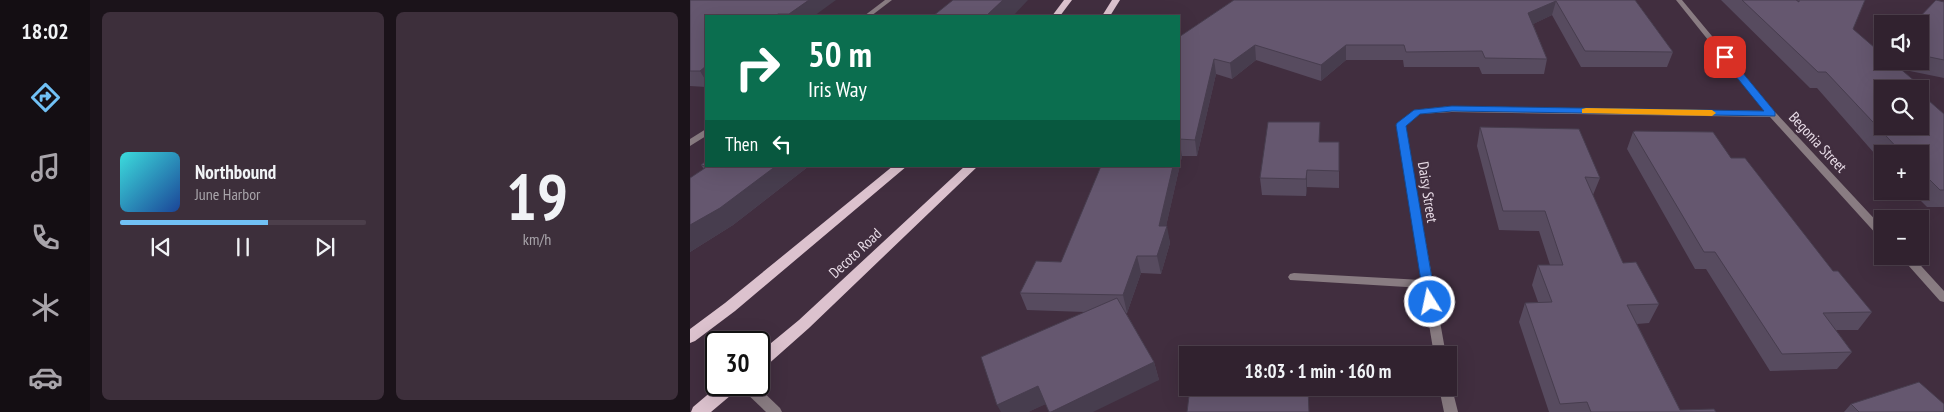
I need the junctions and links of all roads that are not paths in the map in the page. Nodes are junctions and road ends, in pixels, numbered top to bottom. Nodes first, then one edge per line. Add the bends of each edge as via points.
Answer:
1 (888, 0) edge
2 (1068, 0) edge
3 (1116, 0) edge
4 (1678, 0) edge
5 (868, 15) edge
6 (1057, 15) edge
7 (1107, 15) edge
8 (1772, 114) junction
9 (705, 133) edge
10 (690, 143) edge
11 (900, 167) edge
12 (971, 167) edge
13 (1874, 224) edge
14 (1913, 265) edge
15 (1294, 277) dead end
16 (1426, 284) junction
17 (1944, 298) edge
18 (690, 337) edge
19 (1438, 346) edge
20 (770, 353) edge
21 (718, 396) edge
22 (758, 396) edge
23 (1448, 396) edge
24 (699, 412) edge
25 (775, 412) edge
26 (1451, 412) edge

1 - 5 street
2 - 6 main road
3 - 7 main road
4 - 8 street, Begonia Street
8 - 13 street, Begonia Street
8 - 16 street, Daisy Street via 1452,109 1417,112 1401,125
9 - 10 street
11 - 18 main road
12 - 20 main road, Decoto Road
14 - 17 street
15 - 16 street
16 - 19 street, Daisy Street
21 - 24 main road
22 - 25 street
23 - 26 street

